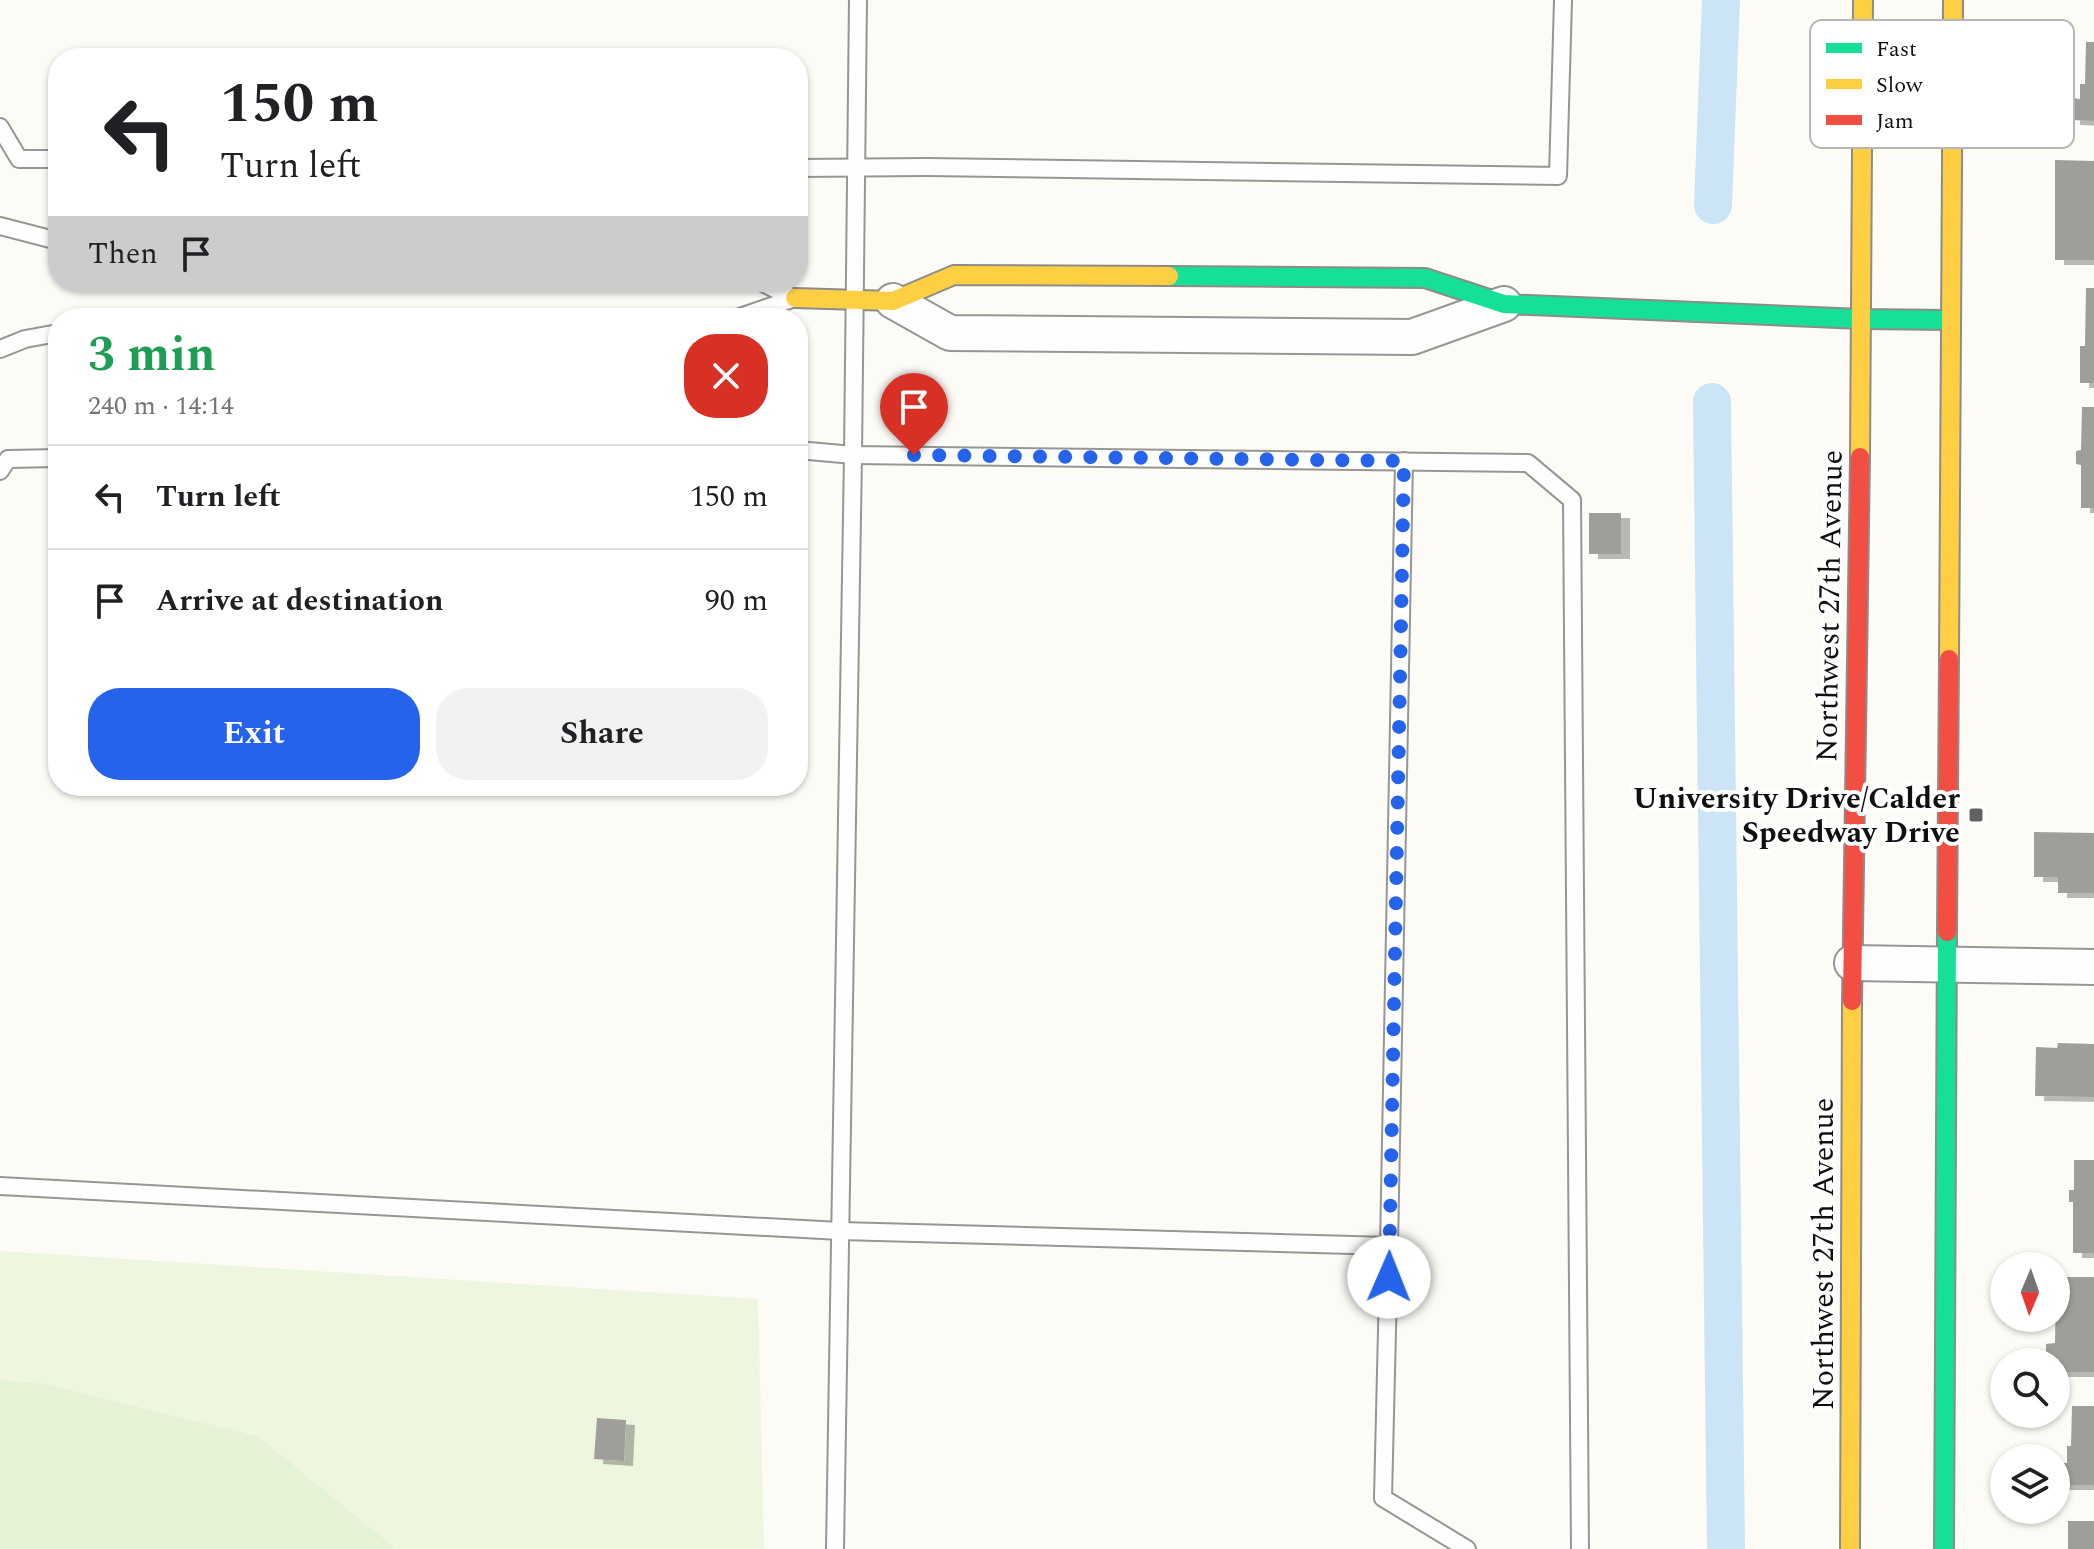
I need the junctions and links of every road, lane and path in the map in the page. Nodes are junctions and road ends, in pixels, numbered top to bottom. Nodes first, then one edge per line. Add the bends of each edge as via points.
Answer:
1 (858, 0) edge
2 (1563, 0) edge
3 (1863, 0) edge
4 (1953, 0) edge
5 (1863, 20) edge
6 (1953, 20) edge
7 (0, 127) edge
8 (1863, 148) edge
9 (1952, 148) edge
10 (48, 159) edge
11 (808, 168) edge
12 (857, 168) junction
13 (0, 226) edge
14 (48, 238) edge
15 (782, 292) edge
16 (795, 298) junction
17 (855, 300) junction
18 (893, 301) junction
19 (1504, 304) junction
20 (766, 308) edge
21 (1862, 319) junction
22 (1950, 320) junction
23 (48, 335) edge
24 (0, 349) edge
25 (808, 451) edge
26 (853, 455) junction
27 (48, 458) edge
28 (1404, 461) junction
29 (0, 471) edge
30 (1852, 963) junction
31 (1948, 965) junction
32 (2094, 967) edge
33 (0, 1186) edge
34 (840, 1231) junction
35 (1389, 1246) junction
36 (835, 1549) edge
37 (1467, 1549) edge
38 (1580, 1549) edge
39 (1850, 1549) edge
40 (1944, 1549) edge

1 - 12 lane
2 - 12 lane via 1558,176
3 - 5 main road, Northwest 27th Avenue
4 - 6 main road
7 - 10 lane via 19,159
8 - 21 main road, Northwest 27th Avenue
9 - 22 main road
11 - 12 lane
12 - 17 lane
13 - 14 lane
15 - 16 lane
16 - 17 main road
16 - 20 lane
17 - 18 main road
17 - 26 lane
18 - 19 main road via 954,275 970,275 1425,278
18 - 19 street via 950,333 1412,337
19 - 21 main road
21 - 22 main road
21 - 30 main road, Northwest 27th Avenue
22 - 31 main road
23 - 24 lane
25 - 26 lane
26 - 28 lane
26 - 34 lane
27 - 29 lane via 8,459
28 - 35 lane
28 - 38 lane via 1528,463 1572,500
30 - 31 street
30 - 39 main road, Northwest 27th Avenue
31 - 32 street
31 - 40 main road
33 - 34 lane
34 - 35 lane
34 - 36 lane
35 - 37 lane via 1383,1498

